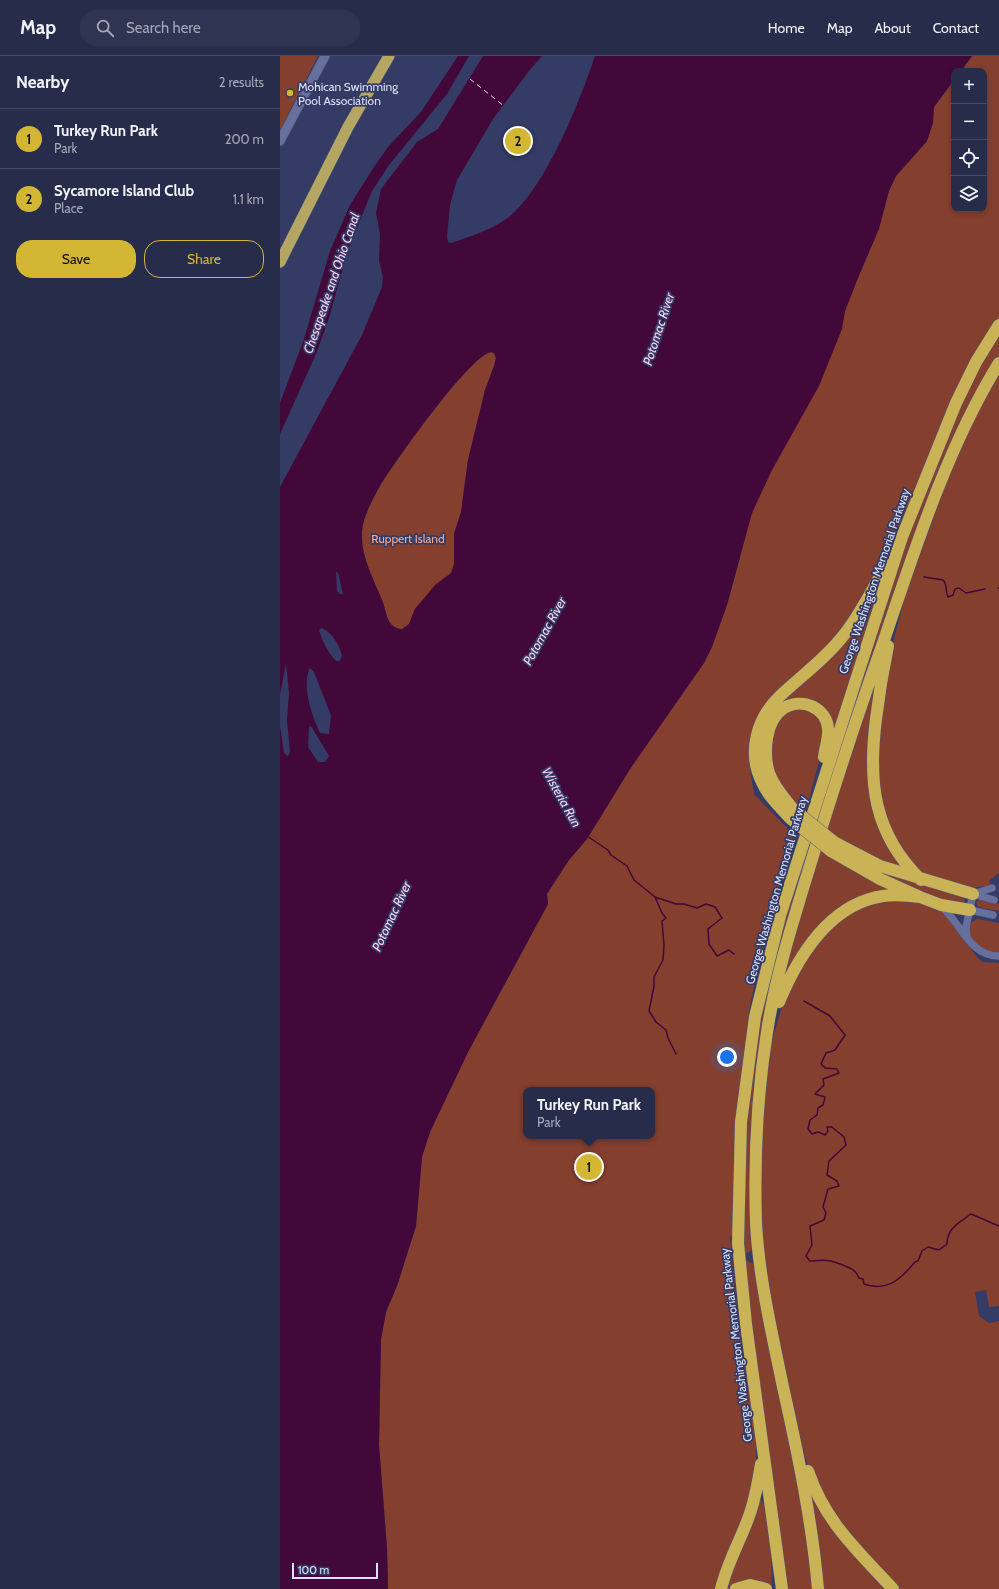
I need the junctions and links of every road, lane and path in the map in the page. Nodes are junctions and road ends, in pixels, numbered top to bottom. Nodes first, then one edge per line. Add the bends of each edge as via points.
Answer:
1 (325, 56) edge
2 (389, 56) edge
3 (280, 141) edge
4 (280, 262) edge
5 (999, 325) edge
6 (999, 362) edge
7 (896, 553) junction
8 (900, 592) junction
9 (813, 813) junction
10 (791, 814) junction
11 (832, 846) junction
12 (921, 880) junction
13 (992, 888) dead end
14 (973, 894) junction
15 (920, 897) junction
16 (994, 900) dead end
17 (941, 905) junction
18 (970, 910) junction
19 (993, 915) dead end
20 (968, 939) junction
21 (999, 956) edge
22 (767, 1030) junction
23 (792, 1428) junction
24 (763, 1451) junction
25 (721, 1589) edge
26 (736, 1589) edge
27 (766, 1589) edge
28 (782, 1589) edge
29 (818, 1589) edge
30 (893, 1589) edge

1 - 3 main road
2 - 4 highway via 348,127
5 - 7 highway, George Washington Memorial Parkway via 976,362 956,403
6 - 8 highway via 961,433
7 - 9 highway, George Washington Memorial Parkway
7 - 10 highway via 848,630 771,706 756,732 754,754 760,779 769,794
8 - 12 highway via 880,691 873,743 872,779 877,806 888,835 902,859
8 - 22 highway via 805,881 782,962
9 - 10 highway via 828,729 821,713 804,704 790,705 779,712 770,728 766,746 769,774
9 - 24 highway, George Washington Memorial Parkway via 764,976 750,1047 741,1122 739,1257
10 - 11 highway, bridge
11 - 12 highway
11 - 15 highway via 880,879
12 - 14 highway
13 - 14 street
14 - 16 street
14 - 18 street
15 - 17 highway
15 - 22 highway via 877,897 856,905 831,923 801,956
17 - 18 highway
17 - 20 street
18 - 19 street
18 - 20 street via 966,926
20 - 21 street via 981,952
22 - 23 highway via 756,1139 757,1228 766,1303
23 - 29 highway via 808,1509
23 - 30 highway via 811,1481 827,1514
24 - 25 highway via 756,1496 729,1561
24 - 28 highway, George Washington Memorial Parkway
26 - 27 highway via 750,1584

